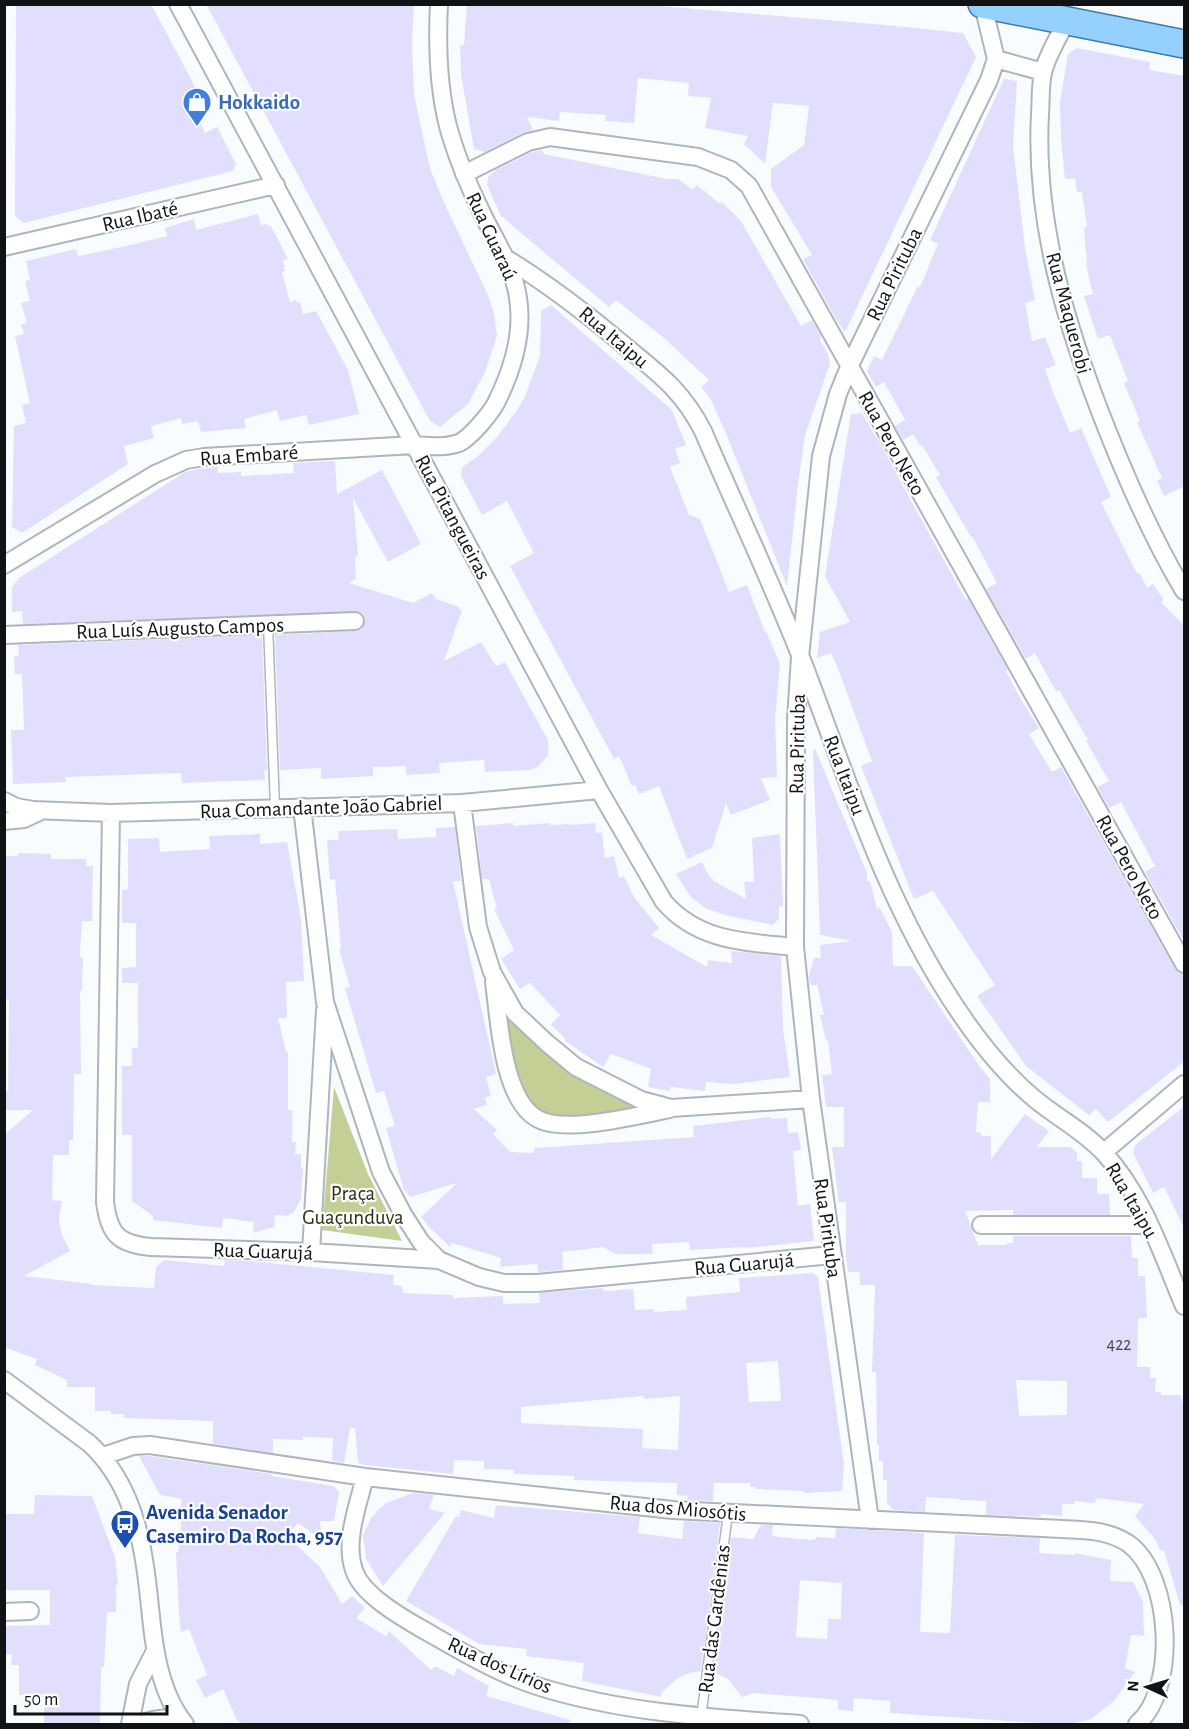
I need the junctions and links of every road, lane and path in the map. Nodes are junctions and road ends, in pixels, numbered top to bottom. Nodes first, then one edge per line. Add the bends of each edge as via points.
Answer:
1 (178, 4) edge
2 (439, 4) edge
3 (982, 4) edge
4 (1067, 20) junction
5 (1185, 44) edge
6 (996, 59) junction
7 (1043, 72) junction
8 (464, 174) junction
9 (276, 185) junction
10 (4, 247) edge
11 (504, 257) junction
12 (849, 367) junction
13 (414, 445) junction
14 (4, 566) edge
15 (1185, 591) edge
16 (355, 621) dead end
17 (268, 624) junction
18 (4, 635) edge
19 (800, 657) junction
20 (599, 790) junction
21 (4, 801) edge
22 (462, 803) junction
23 (275, 807) junction
24 (302, 807) junction
25 (42, 811) junction
26 (111, 813) junction
27 (4, 821) edge
28 (795, 947) junction
29 (1185, 964) edge
30 (492, 972) junction
31 (326, 1002) junction
32 (1185, 1084) edge
33 (811, 1099) junction
34 (671, 1108) junction
35 (1104, 1152) junction
36 (981, 1225) dead end
37 (1150, 1225) junction
38 (311, 1252) junction
39 (832, 1256) junction
40 (439, 1260) junction
41 (1185, 1306) edge
42 (4, 1380) edge
43 (11, 1390) edge
44 (103, 1456) junction
45 (365, 1477) junction
46 (728, 1513) junction
47 (870, 1520) junction
48 (30, 1611) dead end
49 (4, 1612) edge
50 (155, 1651) junction
51 (701, 1721) edge
52 (184, 1723) edge
53 (130, 1725) edge
54 (142, 1725) edge
55 (800, 1725) edge
56 (1137, 1725) edge

1 - 9 street, Rua Pitangueiras
2 - 8 street, Rua Guaraú via 440,76 448,125
3 - 4 main road
3 - 6 street
4 - 5 main road
4 - 7 street, Rua Maquerobi
6 - 7 street
6 - 12 street, Rua Pirituba
7 - 15 street, Rua Maquerobi via 1040,168 1050,241 1068,323 1124,473 1160,550
8 - 11 street, Rua Guaraú
8 - 12 street, Rua Pero Neto via 528,142 550,137 698,157 730,170 749,186
9 - 10 street, Rua Ibaté
9 - 13 street, Rua Pitangueiras
11 - 13 street, Rua Guaraú via 519,299 519,330 506,384 491,411 460,442
11 - 19 street, Rua Itaipu via 569,300 683,398 703,432
12 - 19 street, Rua Pirituba via 821,456
12 - 29 street, Rua Pero Neto
13 - 14 street, Rua Embaré via 186,460 155,474
13 - 20 street, Rua Pitangueiras
16 - 17 street, Rua Luís Augusto Campos
17 - 18 street, Rua Luís Augusto Campos
17 - 23 lane
19 - 28 street, Rua Pirituba
19 - 35 street, Rua Itaipu via 874,852 940,981 969,1027 1018,1085
20 - 22 street, Rua Comandante João Gabriel
20 - 28 street, Rua Pitangueiras via 654,887 675,915 710,934
21 - 25 street, Rua Comandante João Gabriel
22 - 24 street, Rua Comandante João Gabriel
22 - 30 street via 478,927
23 - 24 street, Rua Comandante João Gabriel
23 - 26 street, Rua Comandante João Gabriel
24 - 31 street
25 - 26 street, Rua Comandante João Gabriel
25 - 27 street, Rua Comandante João Gabriel via 24,819
26 - 38 street, Rua Guarujá via 105,1202 111,1226 119,1238 136,1246
28 - 33 street, Rua Pirituba
30 - 34 street via 515,1013 576,1067 641,1100
30 - 34 street via 512,1082 522,1106 538,1119 568,1124 616,1120
31 - 38 street
31 - 40 street via 381,1172 421,1242
32 - 35 street
33 - 34 street
33 - 39 street, Rua Pirituba
35 - 37 street, Rua Itaipu
36 - 37 street
37 - 41 street, Rua Itaipu
38 - 40 street, Rua Guarujá
39 - 40 street, Rua Guarujá via 537,1283 479,1277
39 - 47 street, Rua Pirituba
42 - 43 street
43 - 44 street
44 - 45 street, Rua dos Miosótis via 132,1446 150,1445
44 - 50 street via 133,1508 139,1529
45 - 46 street, Rua dos Miosótis
45 - 51 street, Rua dos Lírios via 353,1522 354,1571 363,1586 406,1620 538,1687
46 - 47 street, Rua dos Miosótis
46 - 51 lane, Rua das Gardênias
47 - 56 street, Rua dos Miosótis via 1090,1531 1105,1533 1130,1545 1151,1573 1165,1632 1161,1682 1152,1706
48 - 49 street
50 - 52 street via 167,1694
50 - 53 street via 138,1684
51 - 55 street, Rua dos Lírios
52 - 54 street via 160,1719

